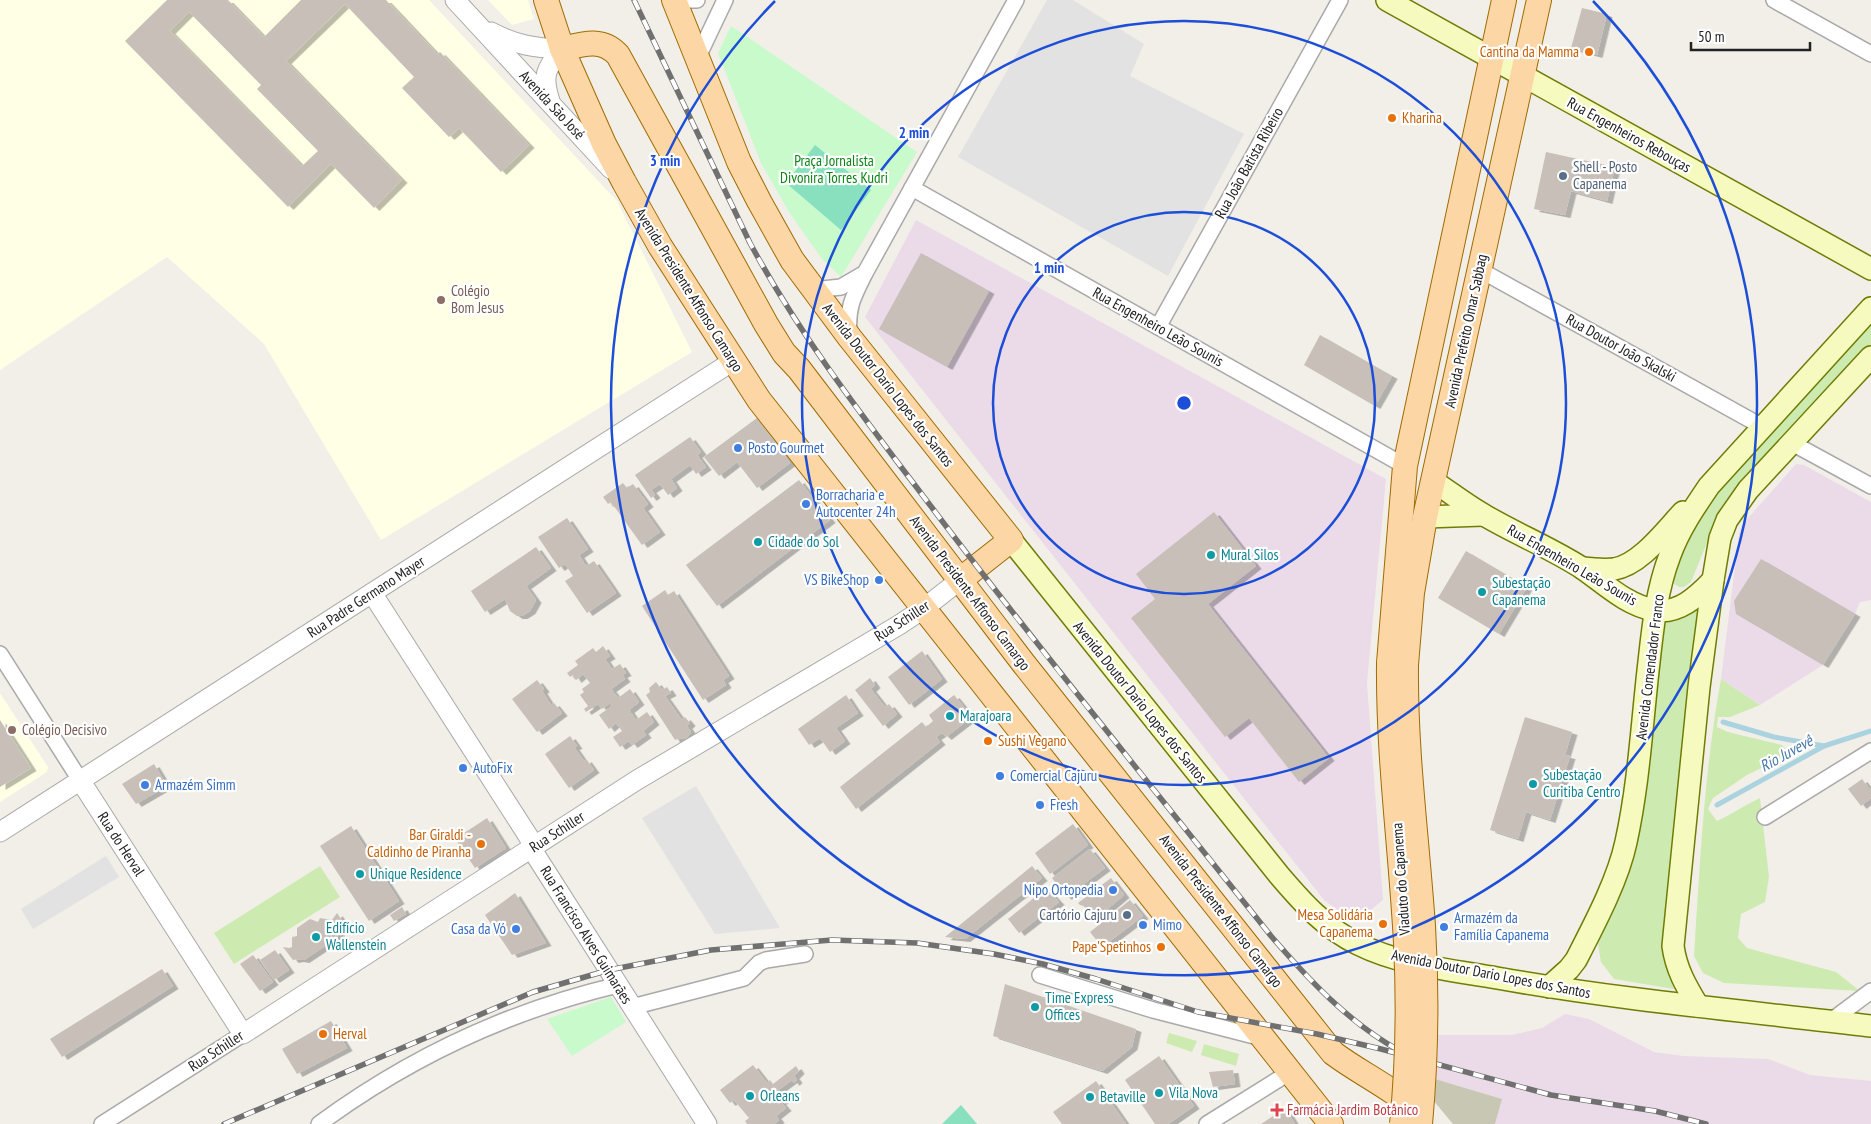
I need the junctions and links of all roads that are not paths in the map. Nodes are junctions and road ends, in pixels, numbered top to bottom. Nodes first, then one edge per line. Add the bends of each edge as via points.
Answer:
1 (455, 0) edge
2 (546, 0) edge
3 (674, 0) edge
4 (679, 0) edge
5 (697, 0) edge
6 (725, 0) edge
7 (1016, 0) edge
8 (1340, 0) edge
9 (1387, 0) edge
10 (1504, 0) edge
11 (1539, 0) edge
12 (1774, 0) edge
13 (481, 27) junction
14 (562, 49) junction
15 (1871, 54) edge
16 (1492, 58) junction
17 (697, 59) junction
18 (1523, 76) junction
19 (551, 103) junction
20 (624, 182) junction
21 (912, 188) junction
22 (1871, 269) edge
23 (1480, 270) junction
24 (865, 273) junction
25 (813, 290) junction
26 (1871, 308) edge
27 (1158, 327) junction
28 (850, 338) junction
29 (1871, 357) edge
30 (732, 361) junction
31 (1763, 426) junction
32 (1792, 443) junction
33 (1405, 466) junction
34 (1433, 481) junction
35 (1709, 486) junction
36 (1871, 486) edge
37 (1483, 515) junction
38 (1425, 517) junction
39 (1011, 540) junction
40 (1582, 568) junction
41 (960, 580) junction
42 (1713, 580) junction
43 (372, 593) junction
44 (923, 610) junction
45 (1655, 610) junction
46 (0, 654) edge
47 (1397, 664) junction
48 (1871, 750) edge
49 (80, 780) junction
50 (1765, 817) dead end
51 (0, 832) edge
52 (531, 848) junction
53 (805, 954) dead end
54 (1040, 974) dead end
55 (618, 985) junction
56 (1548, 988) junction
57 (1871, 991) edge
58 (1698, 1006) junction
59 (632, 1007) junction
60 (1831, 1021) junction
61 (1871, 1026) edge
62 (243, 1034) junction
63 (1262, 1038) junction
64 (1290, 1072) junction
65 (102, 1124) edge
66 (319, 1124) edge
67 (706, 1124) edge
68 (1207, 1124) edge
69 (1331, 1124) edge
70 (1402, 1124) edge
71 (1420, 1124) edge
72 (1430, 1124) edge

1 - 13 street, Avenida São José
2 - 14 main road, Avenida Presidente Affonso Camargo
3 - 17 main road, Avenida Doutor Dario Lopes dos Santos
4 - 5 street
6 - 17 street
7 - 21 street
8 - 27 street, Rua João Batista Ribeiro
9 - 16 main road, Rua Engenheiros Rebouças
10 - 16 main road
11 - 18 main road, Avenida Prefeito Omar Sabbag
12 - 15 street
13 - 14 street, Avenida São José via 513,43
13 - 19 street, Avenida São José
14 - 19 street via 545,74
14 - 20 main road, Avenida Presidente Affonso Camargo
14 - 41 main road, Avenida Presidente Affonso Camargo via 586,43 601,44 618,55 745,288 784,352
16 - 18 main road, Rua Engenheiros Rebouças
16 - 33 main road
17 - 25 main road, Avenida Doutor Dario Lopes dos Santos via 758,201
18 - 22 main road, Rua Engenheiros Rebouças
18 - 23 main road, Avenida Prefeito Omar Sabbag
19 - 20 street, Avenida São José
20 - 30 main road, Avenida Presidente Affonso Camargo
21 - 24 street
21 - 27 street, Rua Engenheiro Leão Sounis
23 - 31 street, Rua Doutor João Skalski
23 - 34 main road, Avenida Prefeito Omar Sabbag
24 - 25 street via 840,287
24 - 28 street via 849,308
25 - 28 main road, Avenida Doutor Dario Lopes dos Santos
26 - 31 main road, Avenida Comendador Franco
27 - 33 street, Rua Engenheiro Leão Sounis
28 - 39 main road, Avenida Doutor Dario Lopes dos Santos
29 - 32 main road
30 - 43 street, Rua Padre Germano Mayer
30 - 44 main road, Avenida Presidente Affonso Camargo via 777,425
31 - 35 main road, Avenida Comendador Franco
32 - 36 street
32 - 42 main road via 1748,490 1727,520 1720,538
33 - 47 main road
34 - 37 main road, Rua Engenheiro Leão Sounis
34 - 38 main road, Avenida Prefeito Omar Sabbag
35 - 40 main road via 1636,559 1614,569
35 - 45 main road, Avenida Comendador Franco via 1675,542
37 - 38 main road
37 - 40 main road, Rua Engenheiro Leão Sounis
38 - 47 main road, Avenida Prefeito Omar Sabbag
39 - 41 main road, Rua Schiller
39 - 56 main road, Avenida Doutor Dario Lopes dos Santos via 1279,875 1316,916 1350,940 1377,952 1437,968
40 - 45 main road, Rua Engenheiro Leão Sounis via 1616,593
41 - 44 street, Rua Schiller
41 - 72 main road, Avenida Presidente Affonso Camargo via 1333,1053 1391,1090
42 - 45 main road, Rua Engenheiro Leão Sounis via 1677,608
42 - 58 main road via 1673,946 1679,972
43 - 49 street, Rua Padre Germano Mayer
43 - 52 street, Rua Francisco Alves Guimarães via 530,839
44 - 52 street, Rua Schiller via 637,780
44 - 63 main road, Avenida Presidente Affonso Camargo
45 - 56 main road, Avenida Comendador Franco via 1626,844 1613,881 1576,960
46 - 49 street, Rua do Herval
47 - 70 main road, Viaduto do Capanema, bridge via 1390,733 1407,978
47 - 71 main road, Viaduto do Capanema, bridge via 1408,736 1424,956
48 - 50 street
49 - 51 street, Rua Padre Germano Mayer
49 - 62 street, Rua do Herval
52 - 55 street, Rua Francisco Alves Guimarães
52 - 62 street, Rua Schiller
53 - 59 street via 766,960 744,978
54 - 63 street via 1161,1012
55 - 59 street, Rua Francisco Alves Guimarães
55 - 66 street via 541,1006 460,1038 414,1063
56 - 58 main road, Avenida Doutor Dario Lopes dos Santos
57 - 60 street
58 - 60 main road, Avenida Doutor Dario Lopes dos Santos
59 - 67 street, Rua Francisco Alves Guimarães
60 - 61 main road, Avenida Doutor Dario Lopes dos Santos
62 - 65 street, Rua Schiller
63 - 64 main road, Avenida Presidente Affonso Camargo
64 - 68 street
64 - 69 main road, Avenida Presidente Affonso Camargo

